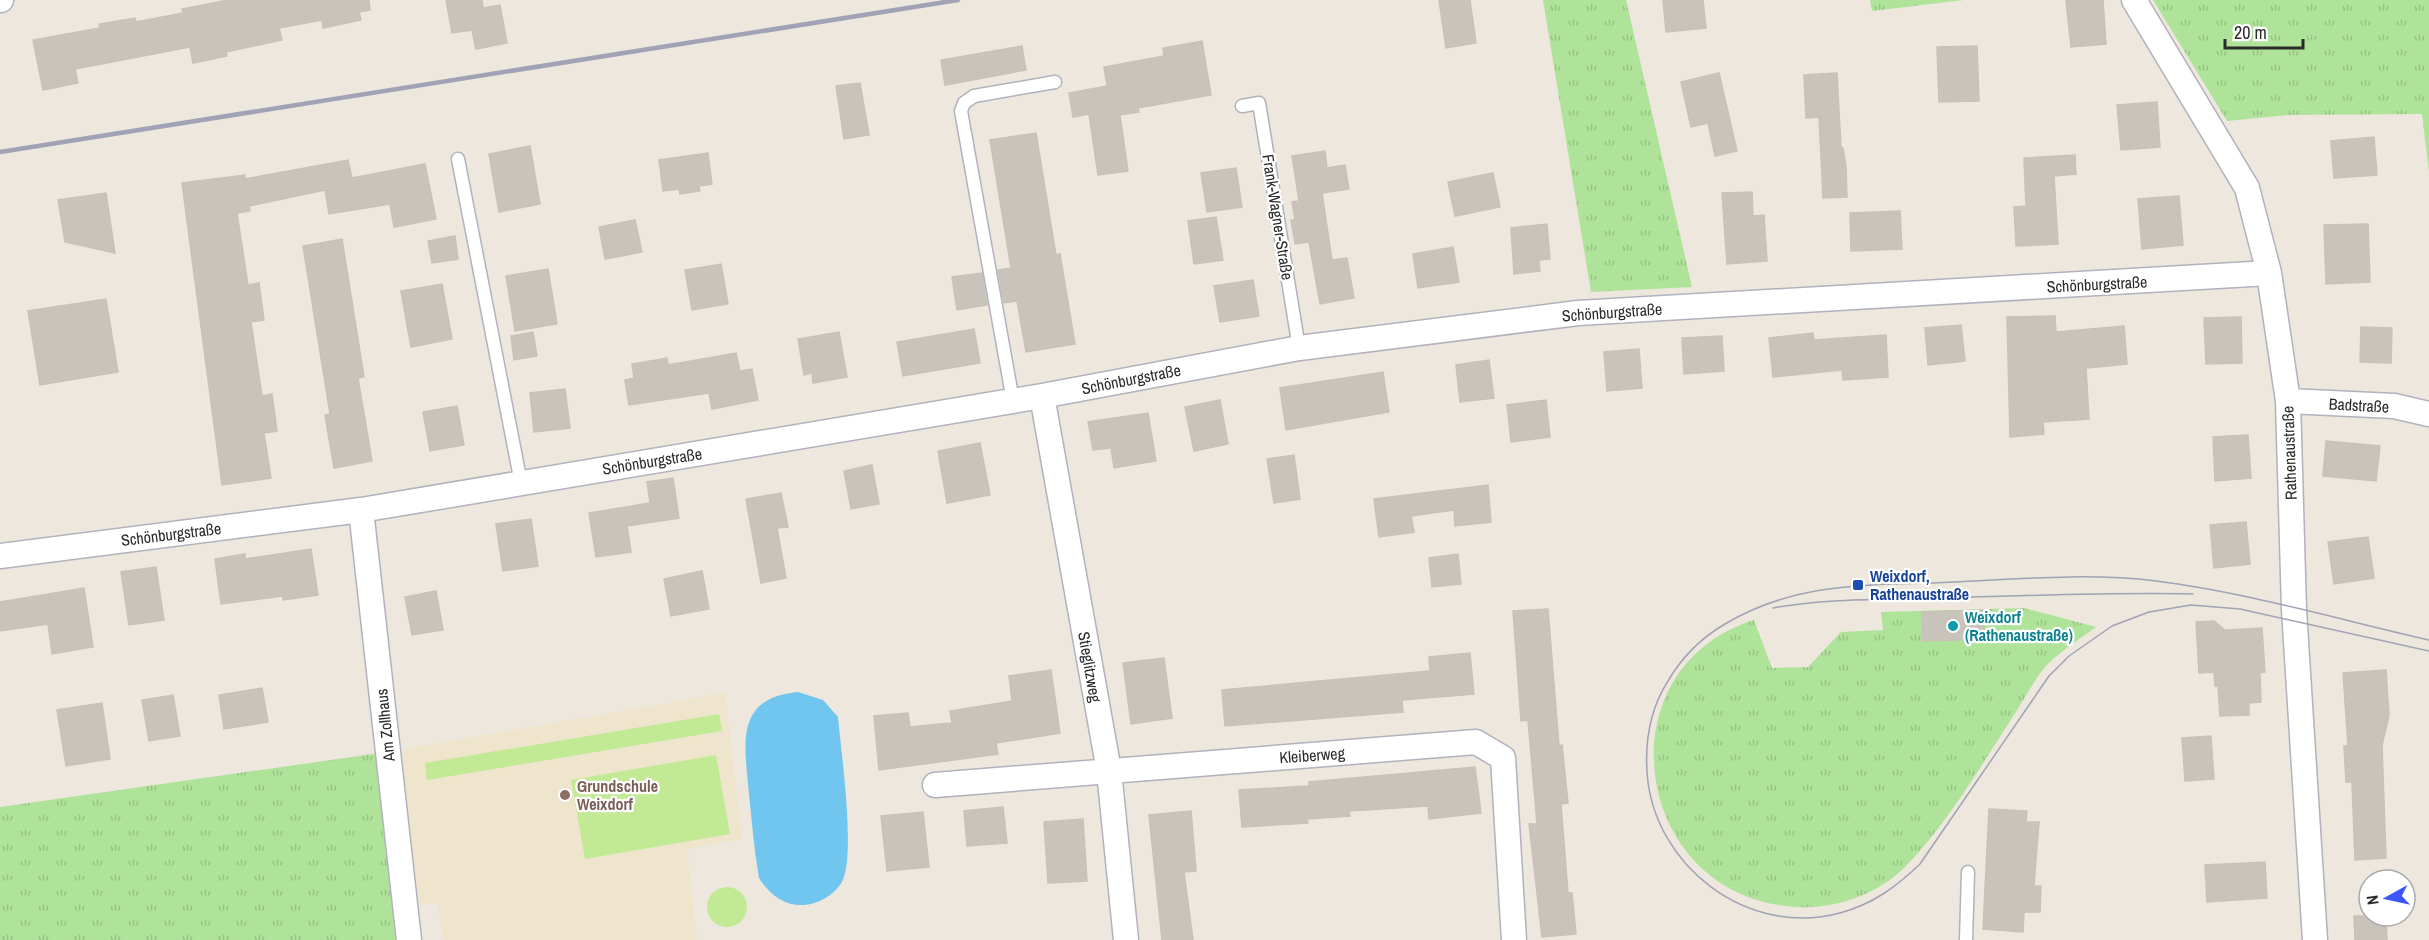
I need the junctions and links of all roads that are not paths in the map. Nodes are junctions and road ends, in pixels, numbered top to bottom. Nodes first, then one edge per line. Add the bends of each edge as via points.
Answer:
1 (2134, 0) edge
2 (1055, 82) dead end
3 (1242, 106) dead end
4 (458, 159) dead end
5 (2269, 273) junction
6 (1299, 348) junction
7 (1042, 396) junction
8 (1013, 401) junction
9 (2288, 401) junction
10 (2429, 414) edge
11 (521, 483) junction
12 (361, 510) junction
13 (0, 556) edge
14 (1109, 771) junction
15 (935, 785) dead end
16 (1968, 872) dead end
17 (409, 940) edge
18 (1126, 940) edge
19 (1514, 940) edge
20 (1966, 940) edge
21 (2315, 940) edge

1 - 5 street, Rathenaustraße via 2247,188
2 - 8 lane via 974,96 961,111
3 - 6 lane, Frank-Wagner-Straße via 1259,103
4 - 11 lane
5 - 6 street, Schönburgstraße via 1578,313
5 - 9 street, Rathenaustraße
6 - 7 street, Schönburgstraße
7 - 8 street, Schönburgstraße
7 - 14 street, Stieglitzweg
8 - 11 street, Schönburgstraße
9 - 10 street, Badstraße via 2394,406
9 - 21 street, Rathenaustraße via 2294,610
11 - 12 street, Schönburgstraße
12 - 13 street, Schönburgstraße
12 - 17 street, Am Zollhaus
14 - 15 street, Kleiberweg
14 - 18 street, Stieglitzweg
14 - 19 street, Kleiberweg via 1476,742 1503,758
16 - 20 lane

